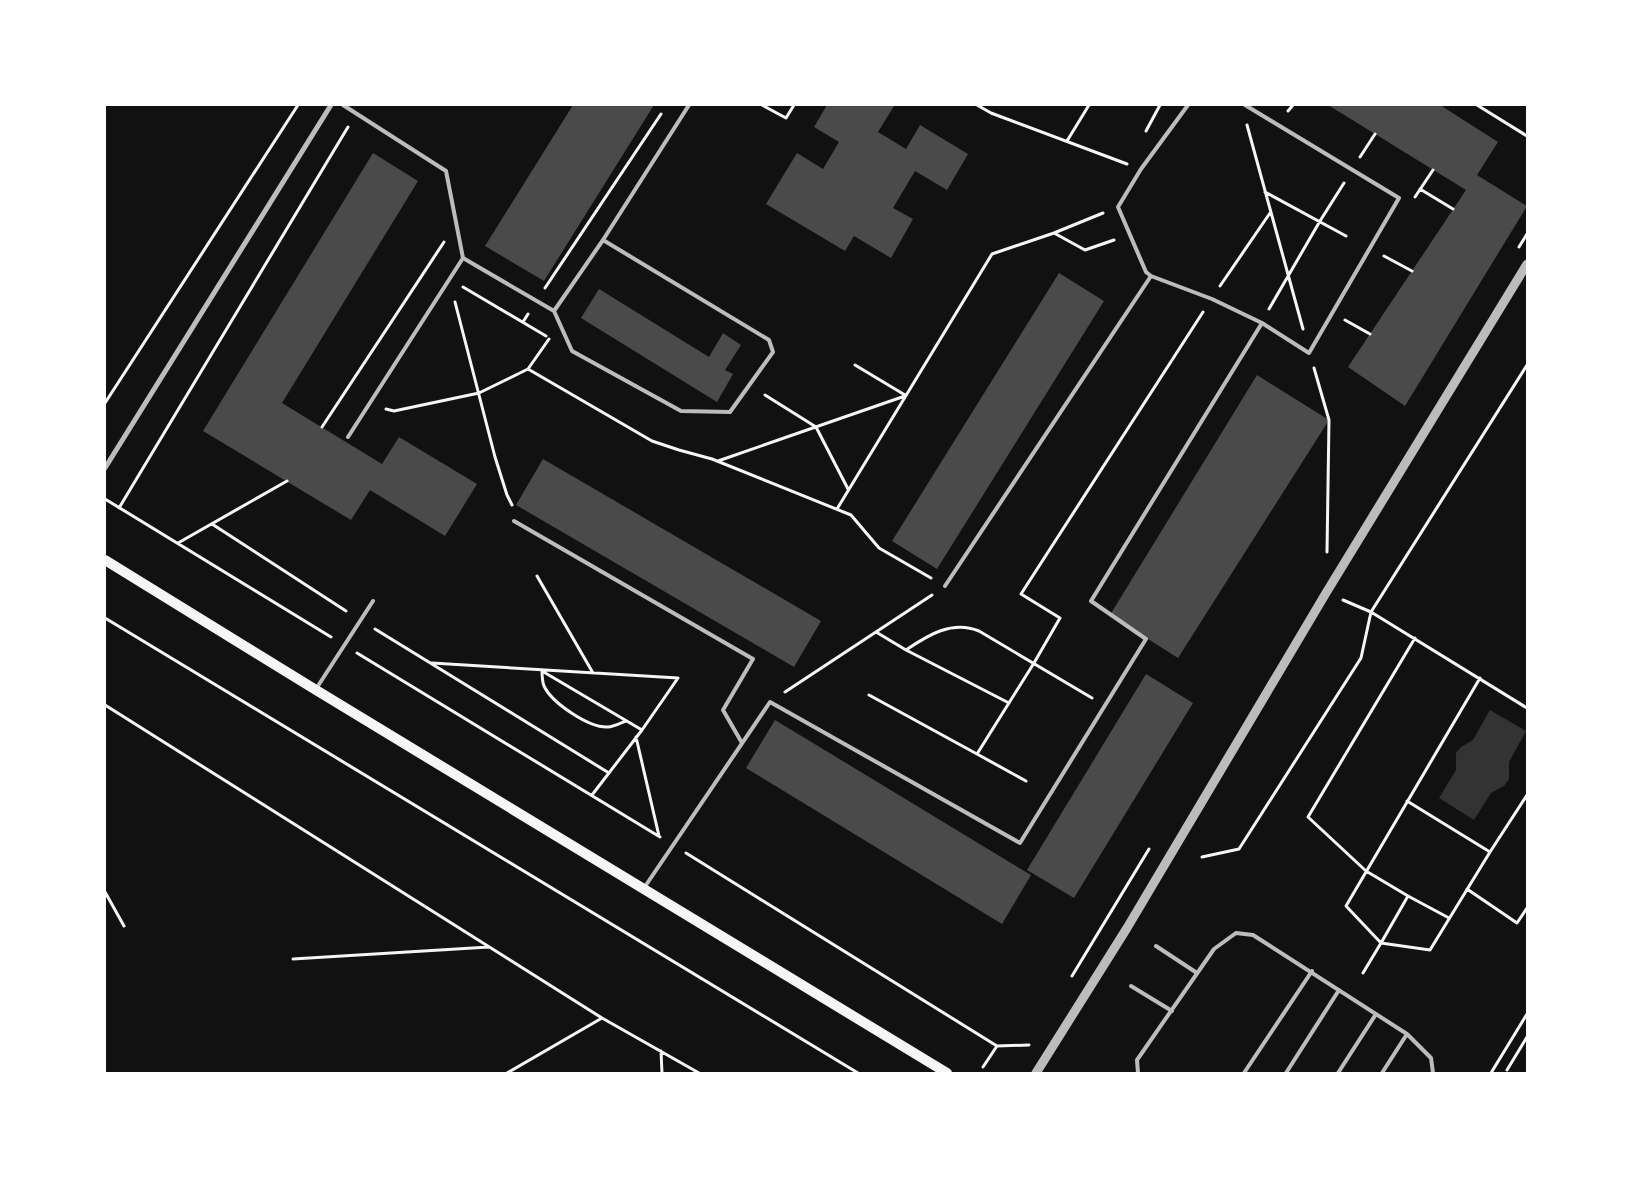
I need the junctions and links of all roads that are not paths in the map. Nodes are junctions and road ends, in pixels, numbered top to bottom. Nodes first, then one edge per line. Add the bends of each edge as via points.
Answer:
1 (331, 105) edge
2 (343, 105) edge
3 (690, 105) edge
4 (1188, 105) edge
5 (1244, 105) edge
6 (603, 240) junction
7 (464, 258) junction
8 (1527, 264) edge
9 (1151, 276) junction
10 (554, 311) junction
11 (1262, 323) junction
12 (348, 437) dead end
13 (105, 468) edge
14 (514, 521) dead end
15 (105, 560) edge
16 (945, 586) road end
17 (373, 601) dead end
18 (316, 690) junction
19 (742, 743) junction
20 (644, 889) junction
21 (1156, 946) dead end
22 (1312, 971) junction
23 (1197, 973) junction
24 (1131, 986) dead end
25 (1339, 990) junction
26 (1172, 1012) junction
27 (1376, 1014) junction
28 (1407, 1034) junction
29 (947, 1073) edge
30 (1036, 1073) edge
31 (1138, 1073) edge
32 (1244, 1073) edge
33 (1286, 1073) edge
34 (1338, 1073) edge
35 (1382, 1073) edge
36 (1433, 1073) edge

1 - 13 street
2 - 7 lane via 446,170
3 - 6 lane
4 - 9 lane via 1141,169 1118,207 1146,272
5 - 11 lane via 1399,198 1309,353
6 - 10 lane
6 - 10 lane via 769,340 773,352 730,412 681,412 572,351
7 - 10 lane
7 - 12 lane
8 - 30 street via 1127,928
9 - 11 lane via 1212,299
9 - 16 lane
11 - 19 lane via 1091,601 1146,639 1020,844 770,702
14 - 19 lane via 752,659 723,710
15 - 18 main road
17 - 18 lane
18 - 20 main road
19 - 20 lane
20 - 29 main road
21 - 23 lane
22 - 23 lane via 1254,935 1236,933 1214,949
22 - 25 lane
22 - 32 lane
23 - 26 lane
24 - 26 lane
25 - 27 lane
25 - 33 lane
26 - 31 lane via 1138,1060
27 - 28 lane
27 - 34 lane
28 - 35 lane
28 - 36 lane via 1431,1058

